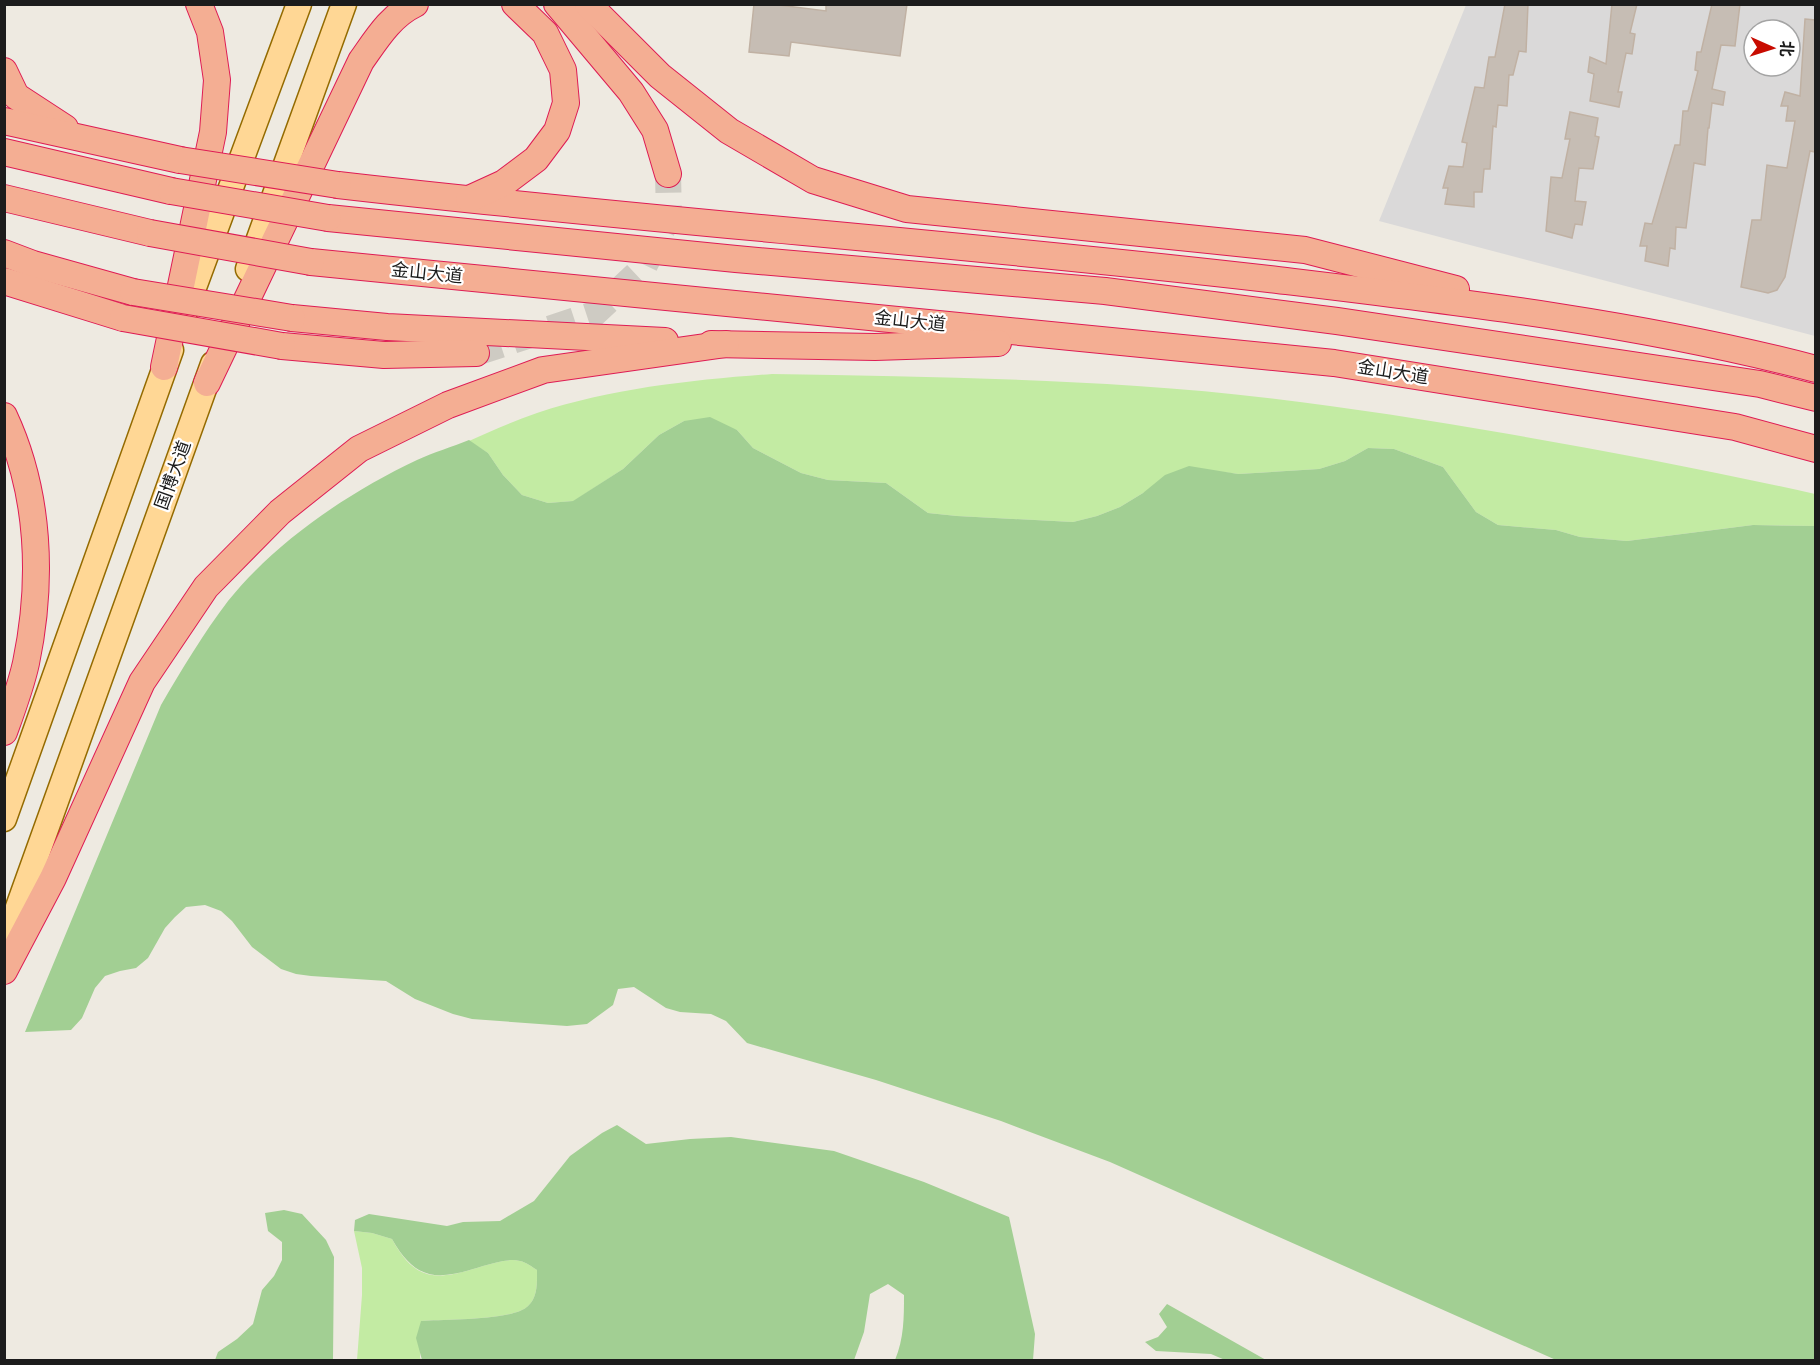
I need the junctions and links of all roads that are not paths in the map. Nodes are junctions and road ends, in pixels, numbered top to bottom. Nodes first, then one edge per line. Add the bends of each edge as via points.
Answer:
1 (199, 4) edge
2 (299, 4) edge
3 (344, 4) edge
4 (515, 4) edge
5 (557, 4) edge
6 (588, 4) edge
7 (410, 7) edge
8 (4, 71) edge
9 (4, 121) edge
10 (86, 140) junction
11 (4, 152) edge
12 (668, 174) tunnel mouth
13 (4, 198) edge
14 (466, 200) junction
15 (4, 253) edge
16 (4, 281) edge
17 (1564, 317) junction
18 (1100, 340) junction
19 (726, 344) junction
20 (476, 353) tunnel mouth
21 (164, 367) junction
22 (1815, 369) edge
23 (207, 383) junction
24 (1815, 398) edge
25 (4, 416) edge
26 (1815, 449) edge
27 (4, 732) edge
28 (4, 819) edge
29 (4, 946) edge
30 (4, 971) edge

1 - 21 highway via 210,32 217,80 213,132
2 - 21 main road
3 - 23 main road, 国博大道
4 - 14 highway via 545,33 562,70 566,103 557,131 536,159 504,183
5 - 12 highway via 631,92 655,130
6 - 17 highway via 660,76 729,131 813,180 907,209 1305,250
7 - 23 highway via 384,28 361,61
8 - 10 highway via 16,96
9 - 10 highway
10 - 14 highway, bridge via 180,160 338,185
11 - 24 highway, bridge via 171,191 328,218 1105,291 1748,382
13 - 18 highway, 金山大道, bridge via 150,233 311,262
14 - 17 highway via 1093,259
15 - 19 highway, bridge via 133,292 292,318 387,327
16 - 20 highway, bridge via 123,318 282,346 384,355
17 - 22 highway via 1747,351
18 - 19 highway via 875,347
18 - 26 highway, 金山大道 via 1334,363 1735,427
19 - 30 highway via 543,370 448,405 359,449 280,512 206,587 142,682 53,878
21 - 28 main road
23 - 29 main road, 国博大道
25 - 27 highway via 15,438 37,544 35,605 26,664

